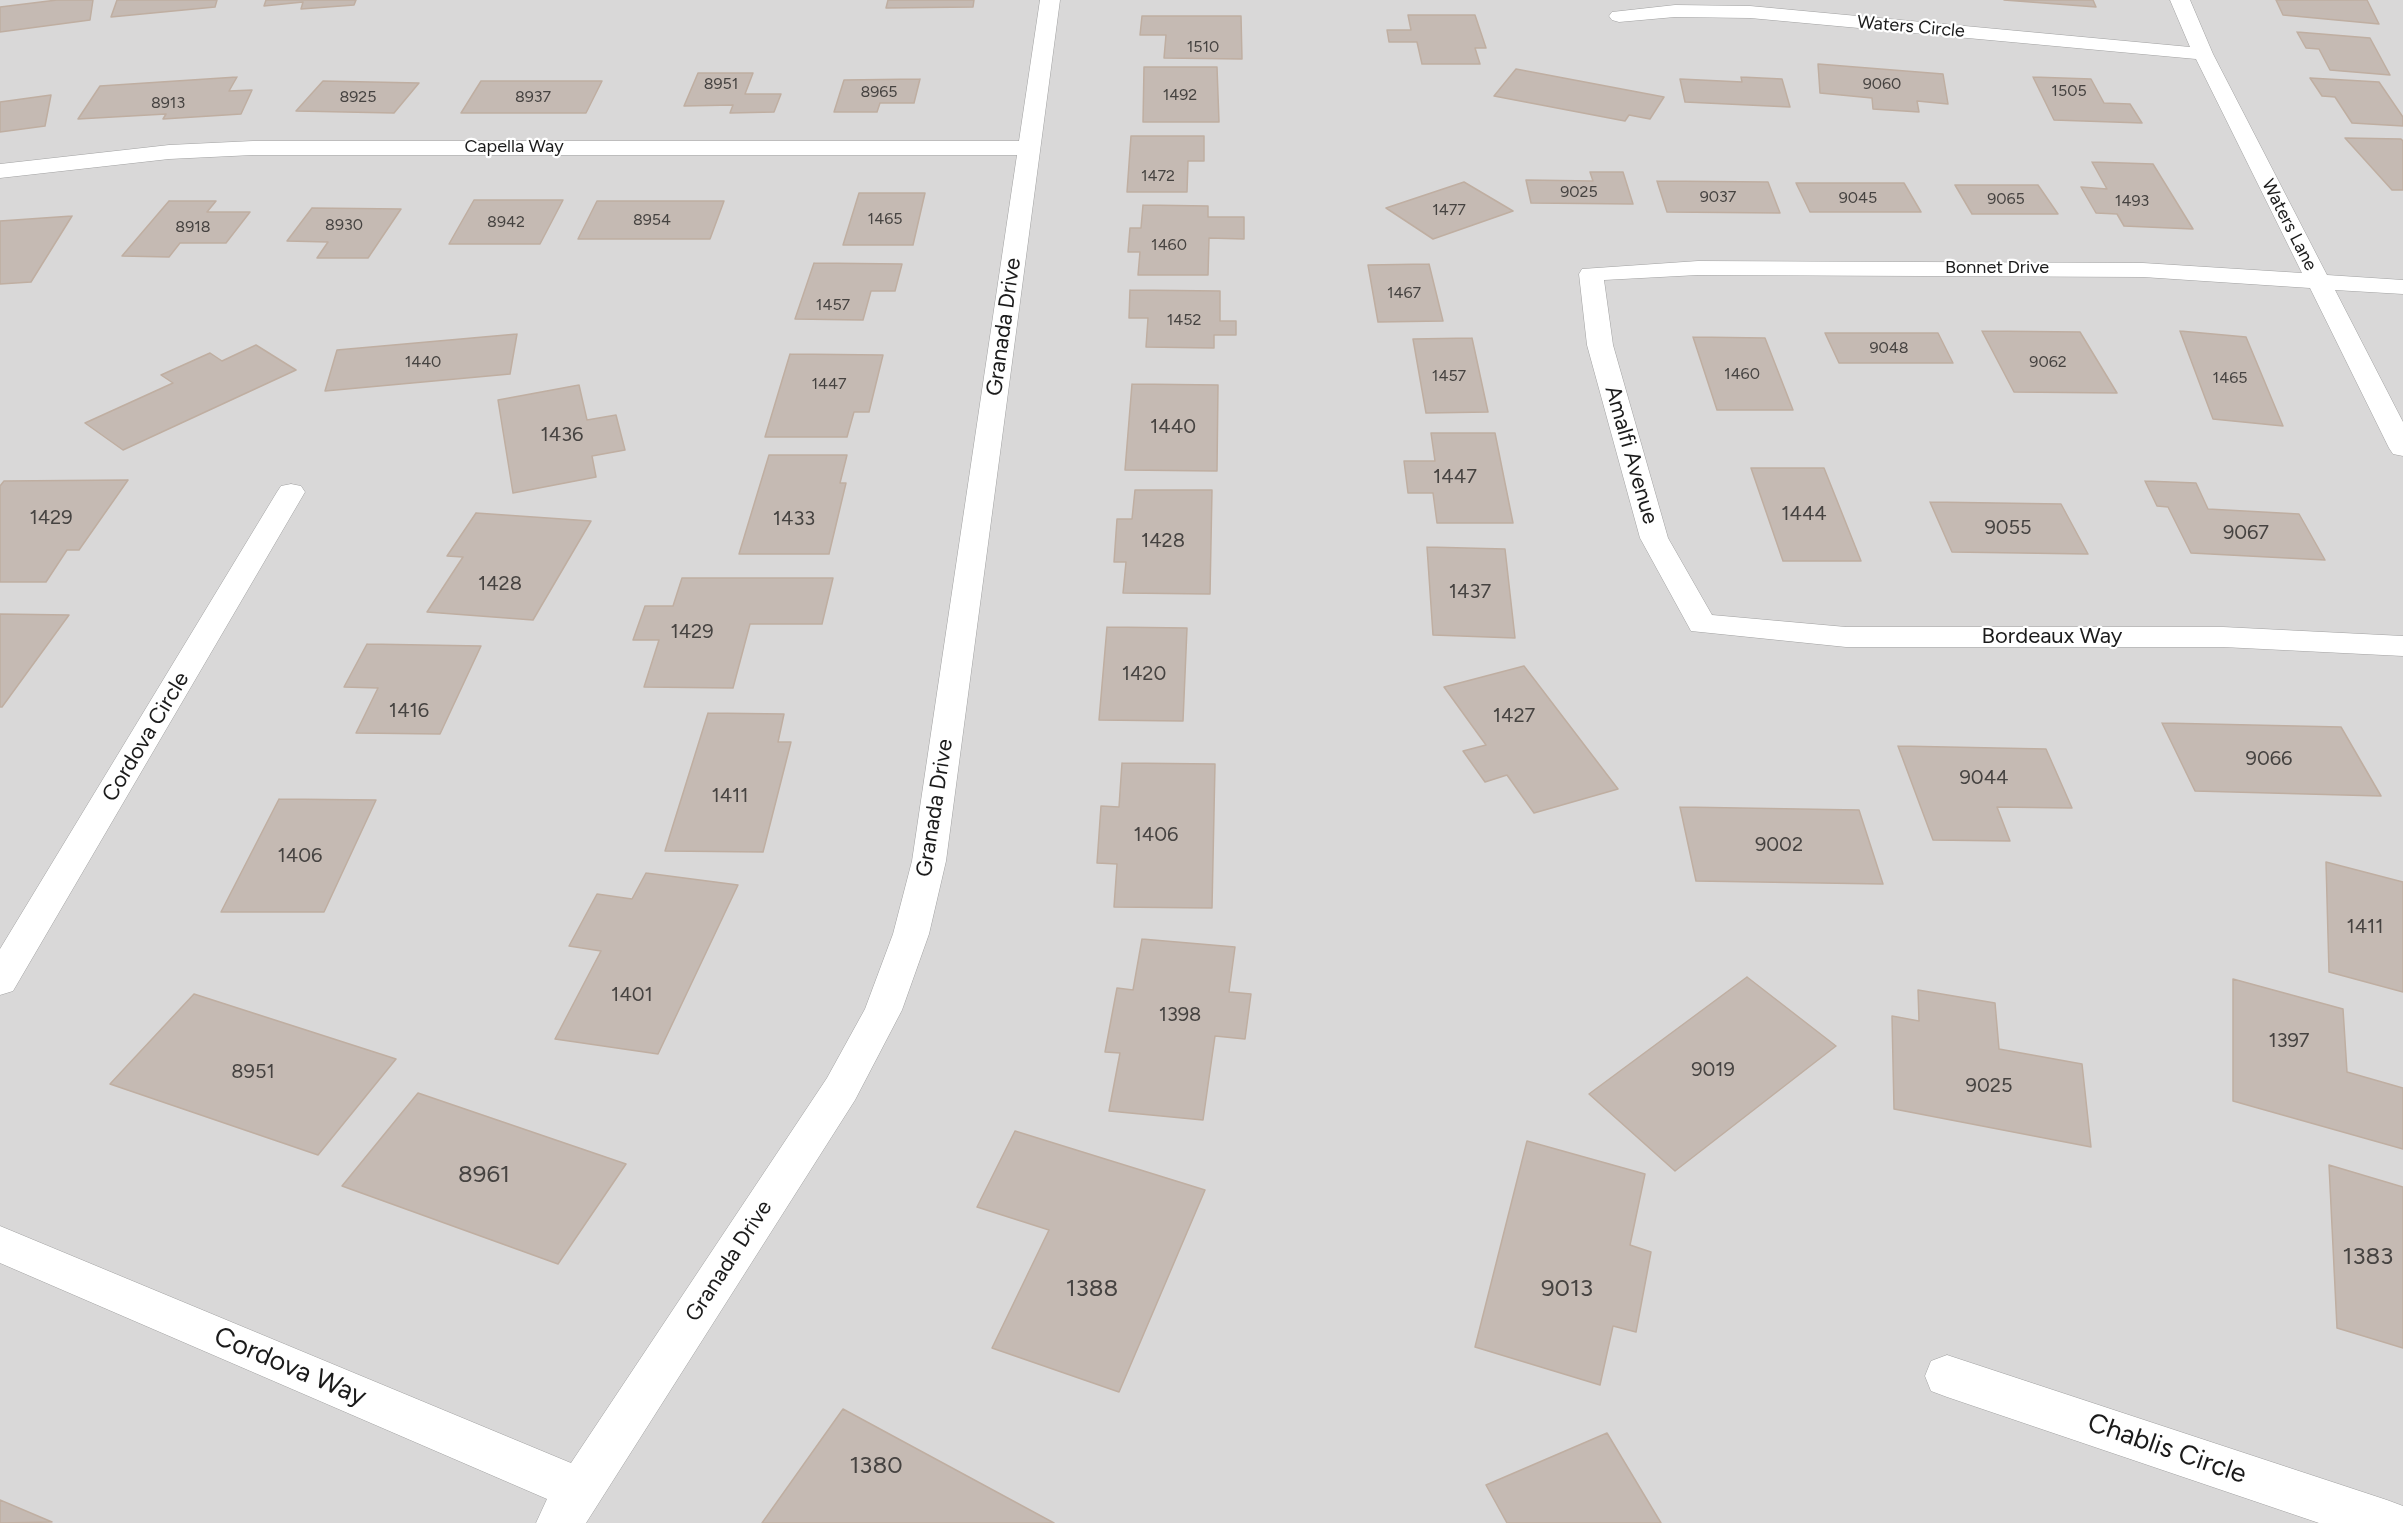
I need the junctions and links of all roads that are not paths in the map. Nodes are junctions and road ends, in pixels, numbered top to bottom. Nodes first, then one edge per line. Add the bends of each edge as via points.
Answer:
1 (1050, 0) edge
2 (2180, 0) edge
3 (1619, 16) dead end
4 (2203, 54) junction
5 (1029, 148) junction
6 (0, 171) edge
7 (1591, 274) joint
8 (2317, 281) junction
9 (2403, 287) edge
10 (2403, 448) edge
11 (291, 492) dead end
12 (1702, 624) joint
13 (2403, 646) edge
14 (0, 981) edge
15 (0, 1244) edge
16 (1947, 1376) dead end
17 (569, 1506) edge
18 (2387, 1523) edge

1 - 5 street, Granada Drive
2 - 4 street, Waters Lane
3 - 4 street, Waters Circle via 1675,11 1750,12
4 - 8 street, Waters Lane
5 - 6 street, Capella Way via 253,148 169,152
5 - 17 street, Granada Drive via 929,861 911,934 883,1010 841,1089
7 - 8 street, Bonnet Drive via 1698,268 2054,268
7 - 12 street, Amalfi Avenue via 1600,345 1654,538
8 - 9 street, Bonnet Drive
8 - 10 street, Waters Lane
11 - 14 street, Cordova Circle
12 - 13 street, Bordeaux Way via 1846,638 2223,638
15 - 17 street, Cordova Way
16 - 18 street, Chablis Circle

